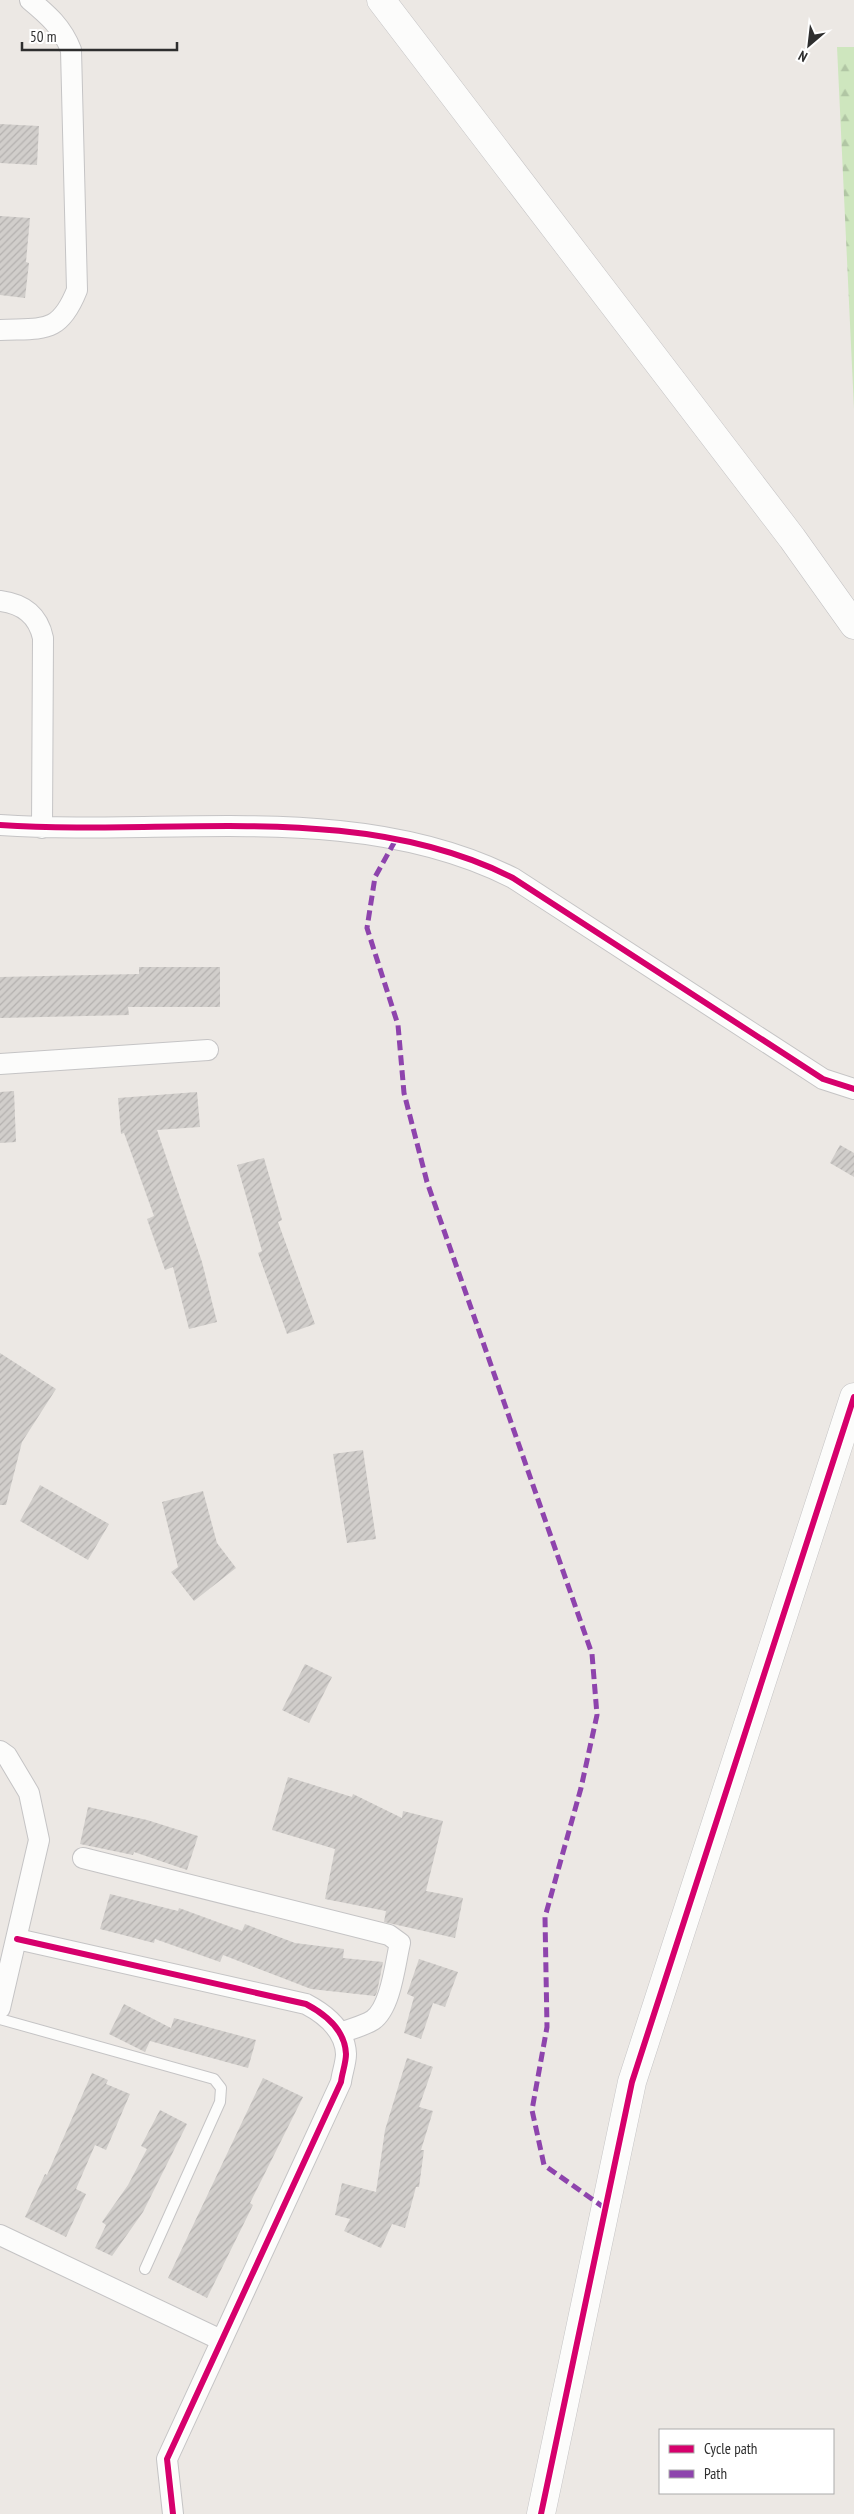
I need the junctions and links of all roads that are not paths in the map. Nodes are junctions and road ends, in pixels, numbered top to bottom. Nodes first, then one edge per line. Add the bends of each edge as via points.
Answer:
1 (30, 0) edge
2 (381, 0) edge
3 (0, 330) edge
4 (0, 601) edge
5 (854, 625) edge
6 (0, 825) edge
7 (42, 828) junction
8 (208, 1050) dead end
9 (0, 1064) edge
10 (854, 1089) edge
11 (854, 1397) edge
12 (0, 1751) edge
13 (83, 1858) dead end
14 (17, 1938) junction
15 (0, 2008) edge
16 (0, 2019) edge
17 (340, 2034) junction
18 (0, 2235) edge
19 (145, 2269) dead end
20 (222, 2340) junction
21 (173, 2514) edge
22 (540, 2514) edge

1 - 3 street via 51,17 64,33 71,50 77,290 70,308 60,321 41,329
2 - 5 street via 792,538
4 - 7 street via 14,603 30,612 40,624 43,638
6 - 7 street
7 - 10 street via 295,827 364,835 468,858 513,878 823,1079
8 - 9 street
11 - 22 street via 632,2082
12 - 14 street via 7,1756 29,1793 39,1840
13 - 17 street via 389,1936 400,1943 382,2009 373,2020
14 - 15 street
14 - 17 street via 306,2004 326,2015
16 - 19 lane via 214,2079 221,2088 220,2102
17 - 20 street via 346,2054 341,2082
18 - 20 street
20 - 21 street via 167,2460

